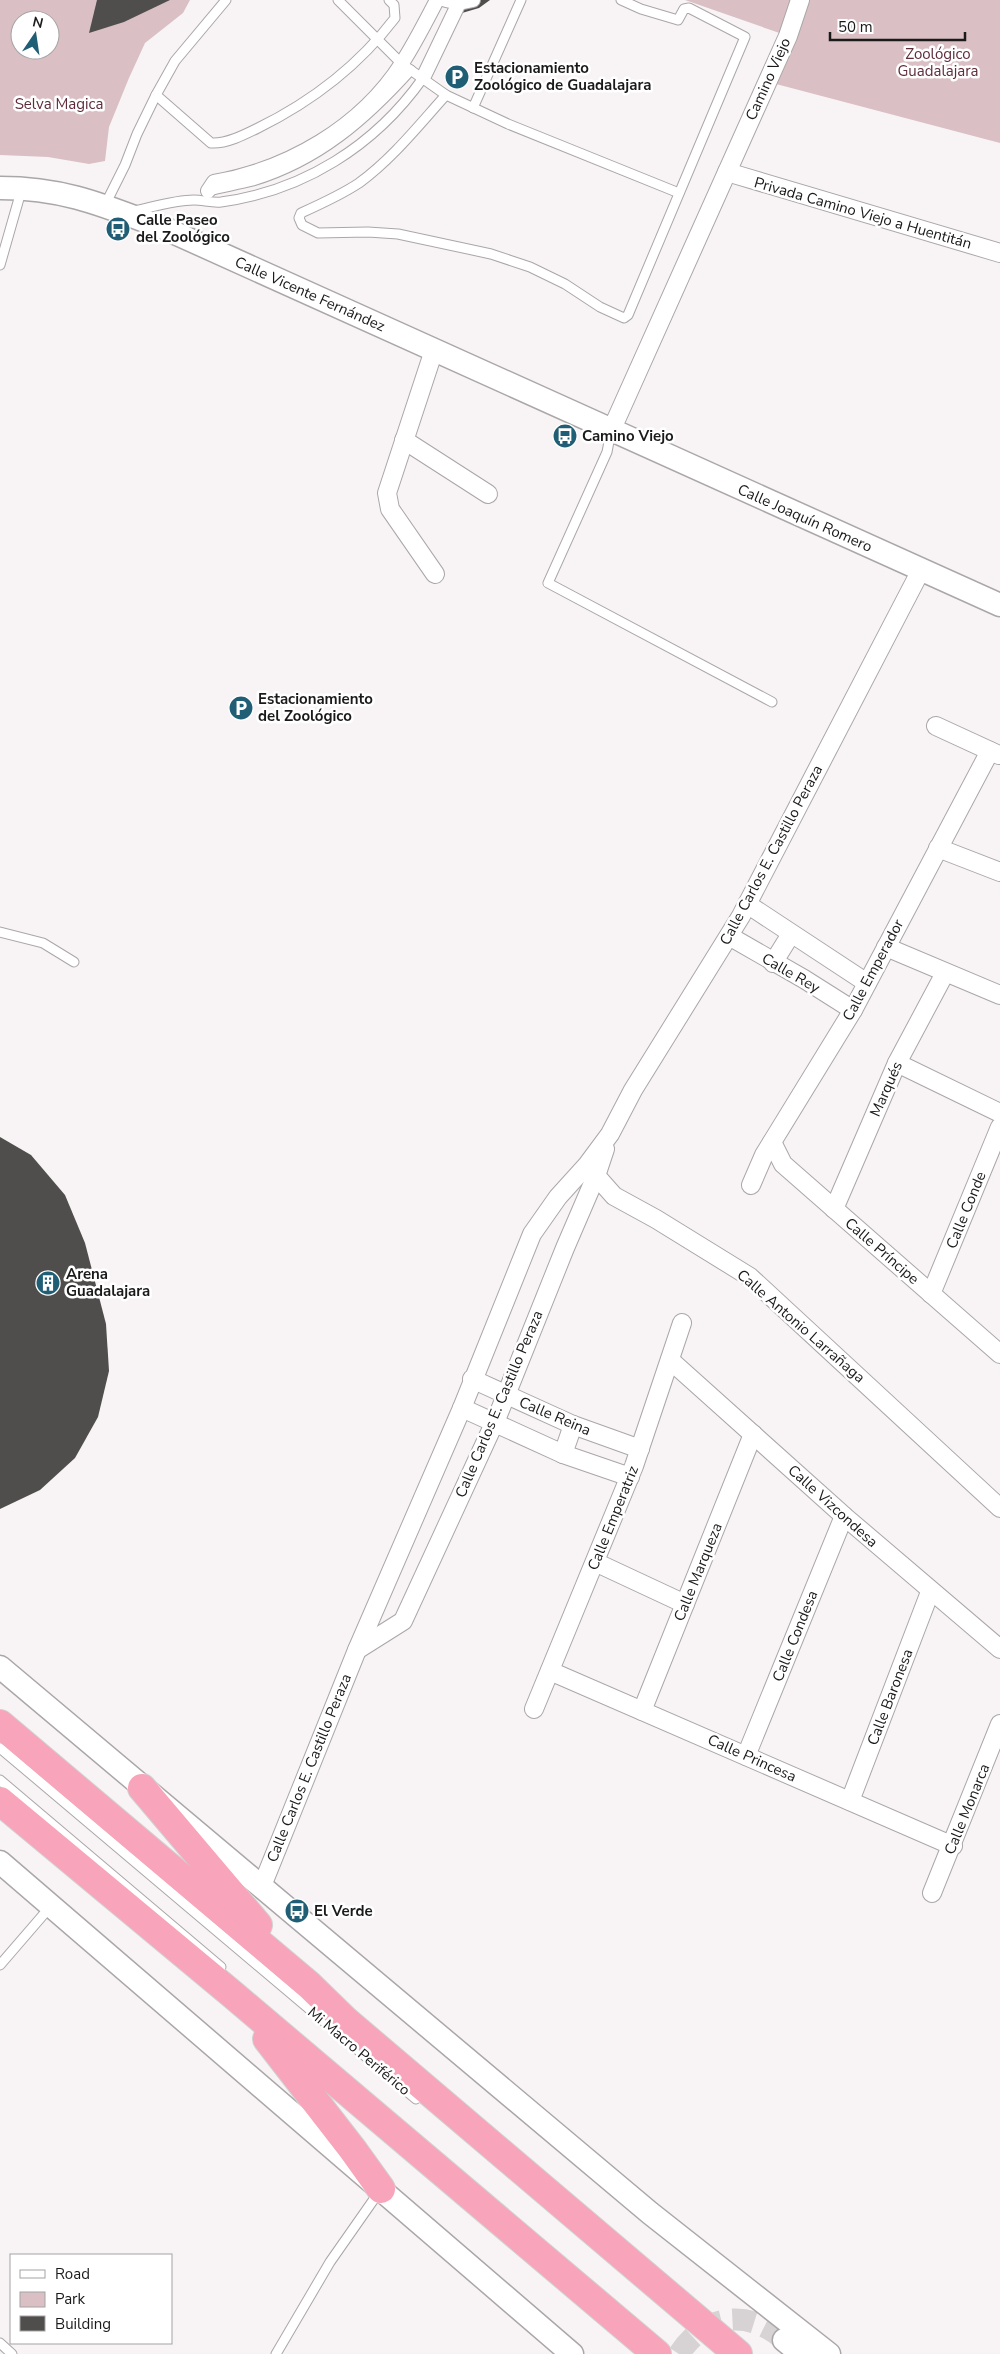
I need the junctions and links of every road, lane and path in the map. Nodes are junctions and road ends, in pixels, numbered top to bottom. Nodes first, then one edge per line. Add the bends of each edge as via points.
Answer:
1 (226, 0) edge
2 (338, 0) edge
3 (389, 0) edge
4 (438, 0) edge
5 (473, 0) edge
6 (521, 0) edge
7 (621, 0) edge
8 (800, 0) edge
9 (452, 2) edge
10 (379, 39) junction
11 (407, 67) junction
12 (423, 78) junction
13 (156, 95) junction
14 (446, 95) junction
15 (473, 108) junction
16 (727, 172) junction
17 (0, 188) edge
18 (22, 188) junction
19 (208, 191) joint
20 (679, 193) junction
21 (192, 200) junction
22 (114, 209) junction
23 (1000, 253) edge
24 (0, 265) edge
25 (434, 350) junction
26 (611, 431) junction
27 (404, 440) junction
28 (488, 494) dead end
29 (921, 570) junction
30 (435, 574) dead end
31 (1000, 605) edge
32 (772, 702) dead end
33 (936, 726) dead end
34 (995, 753) edge
35 (938, 848) junction
36 (1000, 872) edge
37 (747, 904) junction
38 (0, 932) edge
39 (791, 934) junction
40 (729, 936) junction
41 (886, 947) junction
42 (74, 962) dead end
43 (773, 963) junction
44 (945, 973) junction
45 (867, 983) junction
46 (1000, 996) edge
47 (853, 1010) junction
48 (897, 1063) junction
49 (1000, 1113) edge
50 (1000, 1127) edge
51 (772, 1142) junction
52 (591, 1170) junction
53 (751, 1185) dead end
54 (834, 1209) junction
55 (931, 1294) junction
56 (682, 1323) dead end
57 (1000, 1354) edge
58 (670, 1360) junction
59 (472, 1379) junction
60 (506, 1395) junction
61 (462, 1408) junction
62 (494, 1423) junction
63 (573, 1425) junction
64 (753, 1434) junction
65 (640, 1449) junction
66 (562, 1454) junction
67 (630, 1477) junction
68 (1000, 1508) edge
69 (844, 1516) junction
70 (595, 1562) junction
71 (930, 1592) junction
72 (685, 1604) junction
73 (357, 1650) junction
74 (1000, 1650) edge
75 (0, 1667) edge
76 (550, 1671) junction
77 (534, 1709) dead end
78 (642, 1711) junction
79 (0, 1724) edge
80 (1000, 1724) edge
81 (0, 1748) edge
82 (746, 1756) junction
83 (0, 1780) edge
84 (142, 1788) junction
85 (0, 1801) edge
86 (850, 1801) junction
87 (953, 1846) junction
88 (0, 1862) edge
89 (262, 1886) junction
90 (932, 1893) dead end
91 (50, 1906) junction
92 (0, 1965) edge
93 (230, 1984) junction
94 (309, 1985) junction
95 (423, 2104) dead end
96 (381, 2189) junction
97 (581, 2276) dead end
98 (784, 2340) tunnel mouth
99 (0, 2344) edge
100 (660, 2351) edge
101 (12, 2354) edge
102 (276, 2354) edge
103 (572, 2354) edge
104 (738, 2354) edge
105 (801, 2354) edge
106 (828, 2354) edge

1 - 13 lane via 179,54
2 - 10 lane
3 - 10 lane via 394,5 395,18
4 - 11 street
5 - 9 street
6 - 15 lane
7 - 20 lane via 678,20 684,9 689,8 745,37
8 - 16 street, Camino Viejo via 788,36
9 - 12 street
10 - 11 lane
10 - 13 lane via 317,94 277,119 219,143 211,143
11 - 12 lane
11 - 19 street via 322,141 266,168 214,182
12 - 14 lane
12 - 21 lane via 405,103 372,136 320,171 267,192 219,202
13 - 22 lane via 125,165
14 - 15 lane
14 - 20 lane via 406,142 359,183 301,212 302,225 318,233 368,232 417,237 491,254 565,284 624,318
15 - 20 lane
16 - 23 street, Privada Camino Viejo a Huentitán
16 - 26 street, Camino Viejo
17 - 18 street, Calle Vicente Fernández
18 - 22 street, Calle Vicente Fernández via 60,192
18 - 24 lane
19 - 21 lane
21 - 22 lane
22 - 25 street, Calle Vicente Fernández via 166,229
25 - 26 street, Calle Vicente Fernández
25 - 27 street
26 - 29 street, Calle Joaquín Romero
26 - 32 lane via 607,452 548,583
27 - 28 street
27 - 30 street via 387,501
29 - 31 street, Calle Joaquín Romero
29 - 37 street, Calle Carlos E. Castillo Peraza
33 - 34 street
34 - 35 street, Calle Emperador
35 - 36 street
35 - 41 street, Calle Emperador
37 - 39 street
37 - 40 street, Calle Carlos E. Castillo Peraza
38 - 42 lane via 43,943
39 - 43 street
39 - 45 street
40 - 43 street, Calle Rey
40 - 52 street, Calle Carlos E. Castillo Peraza via 633,1090
41 - 44 street
41 - 45 street, Calle Emperador
43 - 47 street, Calle Rey
44 - 46 street
44 - 48 street, Marqués
45 - 47 street, Calle Emperador
47 - 51 street, Calle Emperador
48 - 49 street
48 - 54 street, Marqués
50 - 55 street, Calle Conde
51 - 53 street, Calle Emperador
51 - 54 street, Calle Príncipe via 783,1164
52 - 59 street, Calle Carlos E. Castillo Peraza via 558,1197 532,1234
52 - 60 street, Calle Carlos E. Castillo Peraza via 565,1248
52 - 68 street, Calle Antonio Larrañaga via 614,1196 750,1277
54 - 55 street, Calle Príncipe
55 - 57 street, Calle Príncipe
56 - 58 street, Calle Emperatriz
58 - 64 street, Calle Vizcondesa
58 - 65 street, Calle Emperatriz
59 - 60 street, Calle Reina
59 - 61 street, Calle Carlos E. Castillo Peraza
60 - 62 street, Calle Carlos E. Castillo Peraza
60 - 63 street, Calle Reina
61 - 62 street, Calle Reina
61 - 73 street, Calle Carlos E. Castillo Peraza
62 - 66 street, Calle Reina
62 - 73 street, Calle Carlos E. Castillo Peraza via 403,1621
63 - 65 street, Calle Reina
63 - 66 street
64 - 69 street, Calle Vizcondesa
64 - 72 street, Calle Marqueza
65 - 67 street, Calle Emperatriz
66 - 67 street, Calle Reina
67 - 70 street, Calle Emperatriz
69 - 71 street, Calle Vizcondesa
69 - 82 street, Calle Condesa
70 - 72 street
70 - 76 street, Calle Emperatriz
71 - 74 street, Calle Vizcondesa
71 - 86 street, Calle Baronesa
72 - 78 street, Calle Marqueza
73 - 89 street, Calle Carlos E. Castillo Peraza
75 - 84 street
76 - 77 street, Calle Emperatriz
76 - 78 street, Calle Princesa
78 - 82 street, Calle Princesa
79 - 94 highway
80 - 87 street, Calle Monarca
81 - 95 lane, Mi Macro Periférico
82 - 86 street, Calle Princesa
83 - 93 lane
84 - 89 street
84 - 94 highway
85 - 93 highway
86 - 87 street, Calle Princesa
87 - 90 street, Calle Monarca
88 - 91 street
89 - 106 street via 650,2213
91 - 92 lane
91 - 96 street
93 - 96 highway
93 - 100 highway
94 - 104 highway via 346,2021
96 - 102 lane via 330,2262
96 - 103 street
97 - 100 lane
98 - 105 street
99 - 101 lane

